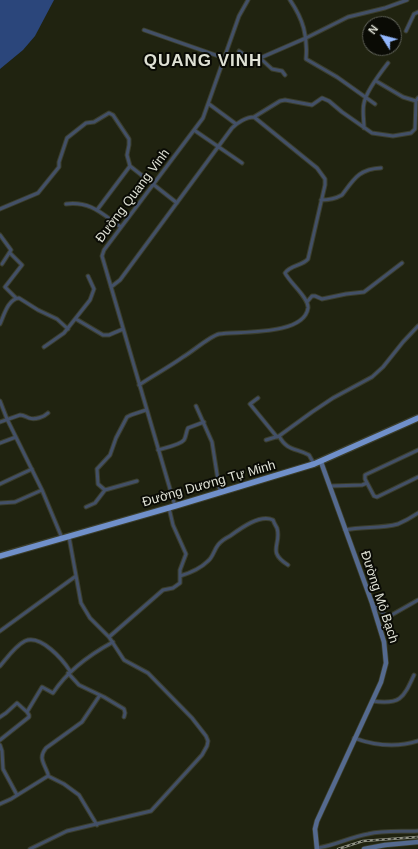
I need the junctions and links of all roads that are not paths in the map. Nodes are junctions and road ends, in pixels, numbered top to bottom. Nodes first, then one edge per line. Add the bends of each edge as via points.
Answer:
1 (248, 0) edge
2 (290, 0) edge
3 (407, 0) edge
4 (418, 12) edge
5 (144, 30) dead end
6 (406, 31) dead end
7 (306, 38) junction
8 (239, 51) dead end
9 (224, 58) junction
10 (260, 58) junction
11 (388, 63) dead end
12 (285, 75) dead end
13 (376, 81) junction
14 (365, 97) junction
15 (417, 100) edge
16 (209, 104) junction
17 (375, 104) dead end
18 (254, 117) junction
19 (236, 124) junction
20 (364, 128) junction
21 (194, 130) junction
22 (218, 147) junction
23 (242, 163) dead end
24 (130, 166) junction
25 (381, 168) dead end
26 (153, 185) junction
27 (321, 200) junction
28 (66, 204) dead end
29 (177, 204) junction
30 (0, 208) edge
31 (97, 210) junction
32 (122, 227) junction
33 (0, 235) edge
34 (10, 253) junction
35 (402, 263) dead end
36 (2, 264) dead end
37 (88, 276) dead end
38 (110, 287) junction
39 (16, 298) junction
40 (307, 302) junction
41 (76, 318) junction
42 (0, 324) edge
43 (418, 326) edge
44 (68, 329) junction
45 (123, 329) junction
46 (44, 347) dead end
47 (139, 384) junction
48 (258, 398) dead end
49 (0, 401) edge
50 (196, 406) dead end
51 (146, 410) junction
52 (48, 413) dead end
53 (418, 418) edge
54 (7, 419) junction
55 (0, 422) edge
56 (204, 422) junction
57 (16, 437) junction
58 (278, 437) junction
59 (266, 440) dead end
60 (0, 443) edge
61 (158, 450) junction
62 (418, 450) edge
63 (321, 462) junction
64 (314, 464) junction
65 (32, 469) junction
66 (418, 477) edge
67 (137, 481) dead end
68 (367, 483) junction
69 (0, 484) edge
70 (330, 486) junction
71 (42, 490) junction
72 (105, 490) junction
73 (220, 493) junction
74 (0, 503) edge
75 (86, 507) dead end
76 (172, 507) junction
77 (418, 513) edge
78 (345, 530) junction
79 (69, 536) junction
80 (62, 538) junction
81 (0, 556) edge
82 (288, 565) dead end
83 (76, 576) junction
84 (180, 576) junction
85 (418, 600) edge
86 (372, 603) junction
87 (0, 631) edge
88 (109, 637) junction
89 (112, 642) junction
90 (0, 666) edge
91 (69, 672) junction
92 (414, 675) dead end
93 (100, 695) junction
94 (372, 701) junction
95 (27, 712) junction
96 (124, 716) dead end
97 (0, 717) edge
98 (354, 738) junction
99 (0, 740) edge
100 (418, 741) edge
101 (0, 745) edge
102 (48, 776) junction
103 (17, 795) junction
104 (0, 804) edge
105 (97, 824) junction
106 (418, 831) edge
107 (418, 842) edge
108 (317, 848) edge
109 (30, 849) edge
110 (364, 849) edge

1 - 9 street, Đường Quang Vinh via 239,16
2 - 7 street via 302,22
3 - 7 street via 350,16
4 - 6 street via 414,14
5 - 9 street
7 - 10 street
7 - 14 street via 306,60
8 - 10 street via 252,60
9 - 16 street, Đường Quang Vinh
10 - 12 street via 272,69 282,71
11 - 13 street
13 - 14 street
13 - 15 street via 403,97
14 - 17 street
14 - 20 street
15 - 20 street via 415,129 411,133 378,135
16 - 19 street
16 - 21 street, Đường Quang Vinh
18 - 19 street
18 - 20 street via 280,101 312,105 322,98
18 - 27 street via 323,175 325,182
19 - 22 street
21 - 22 street
21 - 26 street, Đường Quang Vinh
22 - 23 street
22 - 29 street
24 - 26 street
24 - 30 street via 127,155 130,142 128,136 113,115 106,113 94,122 86,123 66,139 59,167 39,192
24 - 31 street
25 - 27 street via 358,174 342,195 330,200
26 - 29 street
26 - 32 street, Đường Quang Vinh
27 - 40 street via 308,259 287,269 285,273
28 - 31 street via 81,203
29 - 38 street via 120,280
31 - 32 street
32 - 38 street, Đường Quang Vinh via 102,256
33 - 34 street via 11,247
34 - 36 street
34 - 39 street via 22,265 5,287
35 - 40 street via 364,292 322,299 312,296
37 - 41 street via 93,285 93,294
38 - 45 street, Đường Quang Vinh
39 - 42 street via 6,308
39 - 44 street via 57,319
40 - 47 street via 306,313 298,322 274,330 216,335
41 - 44 street
41 - 45 street via 103,335
43 - 58 street via 372,378 334,398
44 - 46 street
45 - 47 street, Đường Quang Vinh
47 - 51 street, Đường Quang Vinh
48 - 58 street via 250,404
49 - 54 street
50 - 56 street
51 - 61 street, Đường Quang Vinh
51 - 72 street via 127,417 110,455 97,469 98,484
52 - 54 street via 31,419 23,414
53 - 63 highway, Đường Dương Tự Minh
54 - 55 street
54 - 57 street
56 - 61 street via 188,428 181,443
56 - 73 street via 212,442
57 - 60 street
57 - 65 street
58 - 59 street
58 - 64 street via 286,446 309,455
61 - 76 street, Đường Quang Vinh
62 - 68 street via 365,476
63 - 64 highway, Đường Dương Tự Minh
63 - 70 street, Đường Mỏ Bạch
64 - 73 highway, Đường Dương Tự Minh
65 - 69 street
65 - 71 street
66 - 68 street via 377,497
67 - 72 street
68 - 70 street
70 - 78 street, Đường Mỏ Bạch
71 - 74 street via 15,502
71 - 80 street
72 - 75 street via 95,503
73 - 76 highway, Đường Dương Tự Minh
76 - 79 highway, Đường Dương Tự Minh
76 - 84 street, Đường Quang Vinh via 173,525 186,554
77 - 78 street via 398,524
78 - 86 street, Đường Mỏ Bạch
79 - 80 highway, Đường Dương Tự Minh
79 - 83 street
80 - 81 highway, Đường Dương Tự Minh
82 - 84 street via 277,555 277,529 273,520 269,518 244,525 219,544 207,563
83 - 87 street
83 - 88 street via 81,603 90,618
84 - 88 street via 180,583 176,587 163,590
85 - 86 street via 388,617
86 - 94 street, Đường Mỏ Bạch via 384,642 386,663
88 - 89 street
89 - 91 street via 94,652
89 - 105 street via 127,663 148,673 192,718 208,741 202,755 151,811
90 - 91 street via 20,645 29,640 52,649 62,659
91 - 93 street via 79,685
91 - 95 street via 53,693 42,687
92 - 94 street via 406,693 400,699 389,702
93 - 96 street via 124,709
93 - 102 street via 82,722 43,751 42,757
94 - 98 street, Đường Mỏ Bạch
95 - 97 street via 17,703
95 - 99 street via 29,717
98 - 100 street via 388,746
98 - 108 street, Đường Mỏ Bạch via 317,821
101 - 103 street via 3,769
102 - 103 street
102 - 105 street via 79,795
103 - 104 street
105 - 109 street via 65,832
106 - 108 street via 370,833
107 - 110 street

